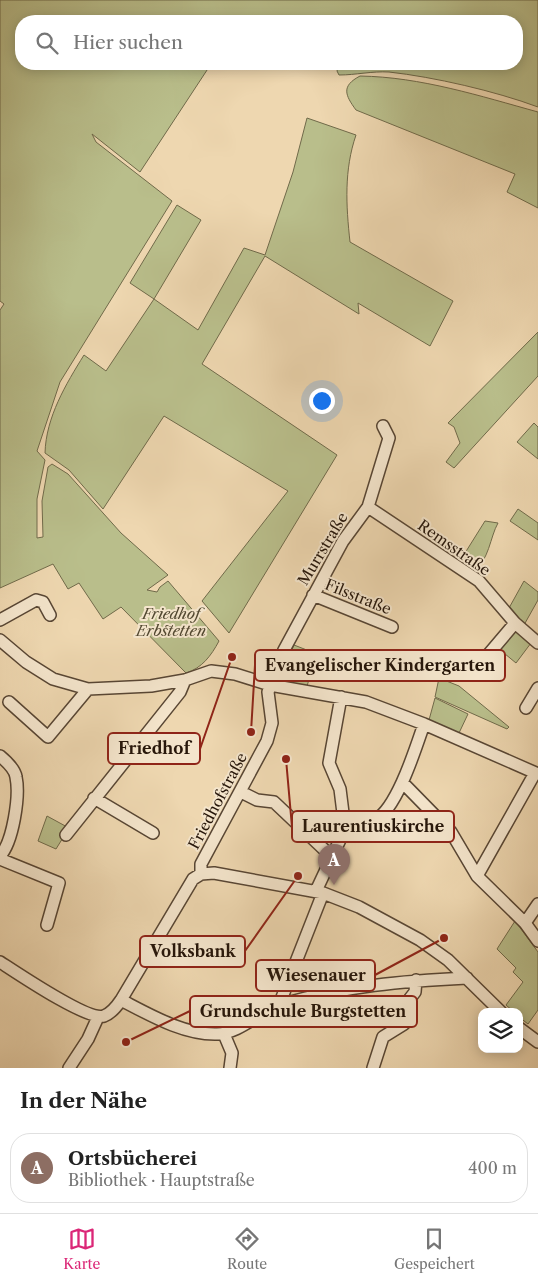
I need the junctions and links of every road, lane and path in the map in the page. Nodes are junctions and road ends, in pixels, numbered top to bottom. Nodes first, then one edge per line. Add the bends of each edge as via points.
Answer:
1 (382, 426) dead end
2 (368, 506) junction
3 (313, 595) junction
4 (50, 614) dead end
5 (0, 620) edge
6 (516, 623) junction
7 (392, 627) dead end
8 (0, 640) edge
9 (538, 643) edge
10 (476, 669) dead end
11 (185, 680) junction
12 (270, 685) junction
13 (538, 688) edge
14 (88, 689) junction
15 (341, 697) junction
16 (9, 702) dead end
17 (526, 708) dead end
18 (424, 724) junction
19 (0, 756) edge
20 (536, 774) edge
21 (403, 783) junction
22 (241, 792) junction
23 (94, 798) junction
24 (0, 823) edge
25 (13, 825) junction
26 (345, 829) junction
27 (152, 833) dead end
28 (66, 836) dead end
29 (331, 856) junction
30 (0, 857) edge
31 (201, 874) junction
32 (476, 876) junction
33 (319, 892) junction
34 (538, 904) edge
35 (526, 923) junction
36 (47, 925) dead end
37 (538, 941) edge
38 (0, 962) edge
39 (467, 978) junction
40 (416, 980) junction
41 (121, 1000) junction
42 (279, 1005) junction
43 (497, 1008) edge
44 (98, 1016) junction
45 (523, 1031) edge
46 (224, 1034) junction
47 (538, 1042) edge
48 (69, 1068) edge
49 (230, 1068) edge
50 (373, 1068) edge

1 - 2 street, Murrstraße via 389,438
2 - 3 street, Murrstraße
2 - 6 street, Remsstraße via 479,581
3 - 7 street, Filsstraße
3 - 12 street, Murrstraße
4 - 5 street via 43,602 36,600
6 - 9 street, Remsstraße
6 - 10 street
8 - 14 street via 53,680
11 - 12 street via 211,671 235,674
11 - 14 street via 143,687
11 - 23 street via 180,692
12 - 15 street
12 - 22 street, Friedhofstraße via 270,732
13 - 17 street
14 - 16 street via 48,737
15 - 18 street via 366,702
15 - 26 street via 328,763 340,789
18 - 20 street
18 - 21 street
19 - 25 street via 16,777
20 - 32 street
21 - 26 street via 376,820
21 - 32 street via 451,832
22 - 29 street via 257,800 274,802
22 - 31 street, Friedhofstraße via 201,864
23 - 27 street
23 - 28 street
24 - 25 street
25 - 30 street via 8,846
26 - 29 street
29 - 33 street
30 - 36 street via 59,883
31 - 33 street via 214,873
31 - 41 street via 193,879
32 - 35 street
33 - 39 street via 375,915 420,940
33 - 42 street
34 - 35 street
35 - 37 street
38 - 44 street via 82,1011
39 - 40 street
39 - 43 street
40 - 42 street via 326,992
40 - 50 street via 415,992 400,1011 404,1024 383,1037
41 - 44 street via 112,1011
41 - 46 street via 190,1032
42 - 46 street
44 - 48 street
45 - 47 street
46 - 49 street via 232,1053

